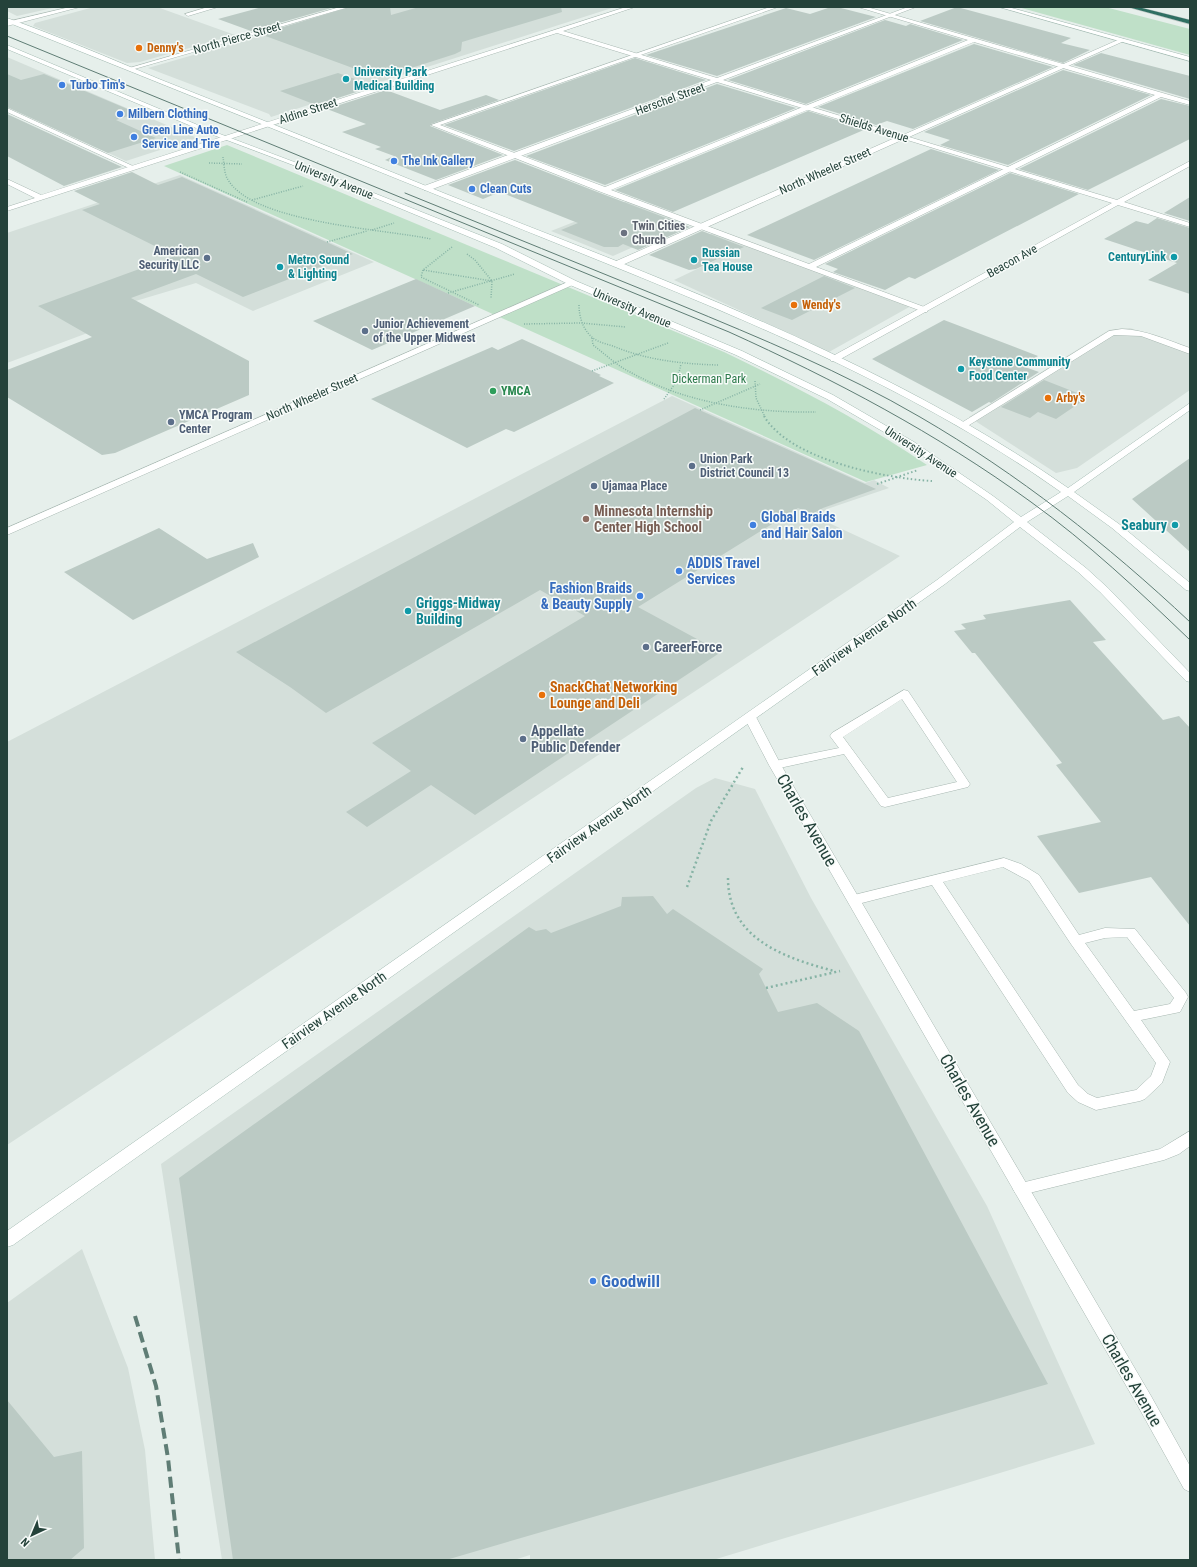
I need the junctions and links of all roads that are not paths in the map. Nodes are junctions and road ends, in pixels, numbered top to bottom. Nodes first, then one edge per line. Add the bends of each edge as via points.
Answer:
1 (77, 7) edge
2 (215, 7) edge
3 (346, 7) edge
4 (632, 7) edge
5 (775, 7) edge
6 (861, 7) edge
7 (913, 7) edge
8 (1002, 7) edge
9 (1132, 7) edge
10 (188, 14) dead end
11 (889, 16) junction
12 (7, 20) edge
13 (1190, 22) edge
14 (14, 23) junction
15 (7, 24) edge
16 (558, 31) junction
17 (974, 40) junction
18 (1122, 40) junction
19 (7, 46) edge
20 (637, 55) junction
21 (1190, 59) edge
22 (1061, 66) junction
23 (129, 69) junction
24 (720, 80) junction
25 (1159, 94) junction
26 (1190, 103) edge
27 (805, 107) junction
28 (7, 110) edge
29 (267, 124) junction
30 (902, 137) junction
31 (225, 138) junction
32 (516, 156) junction
33 (1190, 163) edge
34 (133, 168) junction
35 (1006, 168) junction
36 (7, 181) edge
37 (427, 188) junction
38 (604, 190) junction
39 (41, 198) junction
40 (1119, 203) junction
41 (7, 209) edge
42 (1190, 225) edge
43 (701, 226) junction
44 (616, 264) junction
45 (809, 267) junction
46 (573, 283) junction
47 (924, 310) junction
48 (1190, 351) edge
49 (834, 359) junction
50 (1190, 406) edge
51 (963, 425) junction
52 (1068, 492) junction
53 (1020, 522) junction
54 (7, 532) edge
55 (1190, 588) edge
56 (1190, 679) edge
57 (750, 717) junction
58 (847, 750) junction
59 (775, 765) junction
60 (935, 880) junction
61 (854, 900) junction
62 (1076, 941) junction
63 (1131, 1016) junction
64 (1190, 1137) edge
65 (1021, 1189) junction
66 (7, 1240) edge
67 (1190, 1483) edge

1 - 14 street
2 - 10 street
3 - 23 street, North Pierce Street
4 - 16 street, Aldine Street
5 - 20 street
6 - 11 street
7 - 11 street, Herschel Street
8 - 18 street
9 - 13 highway
11 - 17 street
11 - 24 street, Herschel Street
12 - 14 street, University Avenue
14 - 15 street
14 - 23 street, University Avenue
16 - 20 street, Shields Avenue
16 - 29 street, Aldine Street
17 - 22 street
17 - 27 street
18 - 21 street
18 - 22 street, North Wheeler Street
19 - 31 street, University Avenue
20 - 24 street, Shields Avenue
20 - 32 street via 434,125
22 - 25 street
22 - 30 street, North Wheeler Street
23 - 29 street, University Avenue
24 - 27 street, Shields Avenue
24 - 32 street, Herschel Street
25 - 26 street
25 - 35 street
27 - 30 street, Shields Avenue
27 - 38 street
28 - 34 street
29 - 31 street, Aldine Street
29 - 37 street, University Avenue
30 - 35 street, Shields Avenue
30 - 43 street, North Wheeler Street
31 - 34 street, Aldine Street
31 - 46 street, University Avenue via 324,174 498,246
32 - 37 street, Herschel Street
32 - 38 street
33 - 40 street, Beacon Ave
34 - 39 street, Aldine Street
35 - 40 street, Shields Avenue
35 - 45 street
36 - 39 street
37 - 44 street, University Avenue
38 - 43 street
39 - 41 street, Aldine Street
40 - 42 street, Shields Avenue
40 - 47 street, Beacon Ave
43 - 44 street, North Wheeler Street
43 - 45 street
44 - 49 street, University Avenue
45 - 47 street
46 - 53 street, University Avenue via 739,353 834,399 947,467
46 - 54 street, North Wheeler Street
47 - 49 street, Beacon Ave
48 - 51 street via 1133,332 1112,333
49 - 51 street, University Avenue via 913,397
50 - 52 street, Fairview Avenue North
51 - 52 street, University Avenue
52 - 53 street, Fairview Avenue North
52 - 55 street, University Avenue via 1099,512 1150,552
53 - 56 street, University Avenue via 1104,590
53 - 57 street, Fairview Avenue North
57 - 59 street, Charles Avenue
57 - 66 street, Fairview Avenue North
58 - 58 street via 886,803 964,784 904,693 836,736
58 - 59 street
59 - 61 street, Charles Avenue
60 - 61 street
60 - 62 street via 1004,862 1017,866 1034,878
60 - 63 street via 1073,1089 1083,1098 1096,1104 1140,1095 1157,1079 1164,1062
61 - 65 street, Charles Avenue
62 - 63 street
62 - 63 street via 1105,933 1130,932 1181,997 1175,1008
64 - 65 street via 1160,1155
65 - 67 street, Charles Avenue

